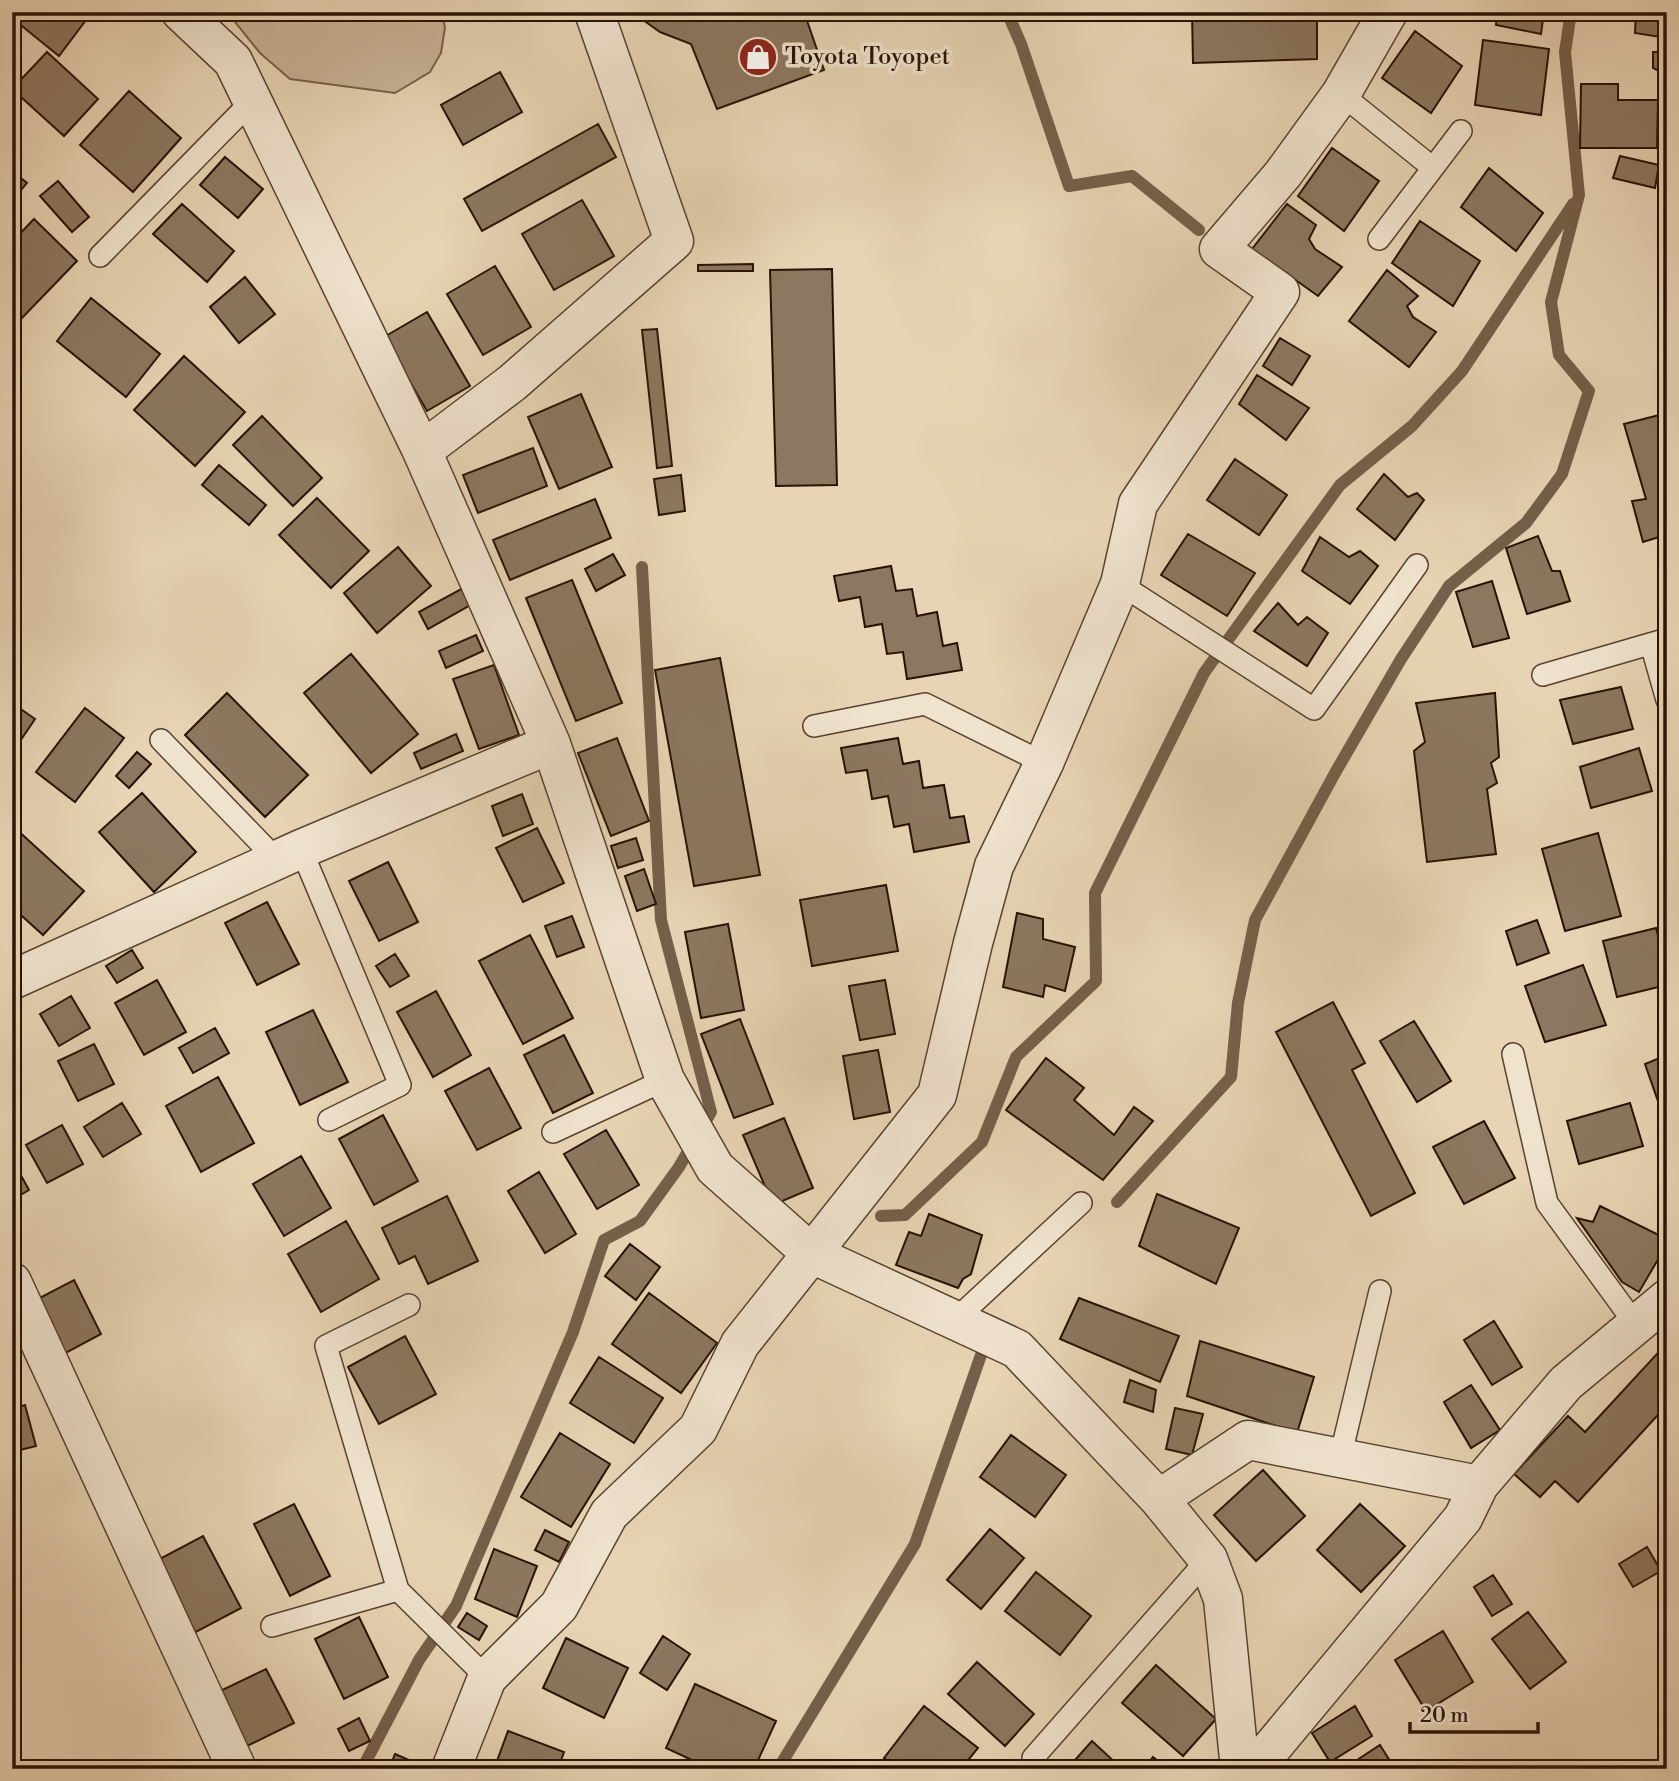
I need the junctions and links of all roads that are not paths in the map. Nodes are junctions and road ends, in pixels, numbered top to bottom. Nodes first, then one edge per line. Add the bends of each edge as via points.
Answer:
1 (181, 12) edge
2 (594, 12) edge
3 (1388, 12) edge
4 (1341, 94) junction
5 (252, 101) junction
6 (1461, 131) dead end
7 (1433, 167) junction
8 (1379, 239) dead end
9 (100, 256) dead end
10 (422, 451) junction
11 (1417, 565) dead end
12 (1121, 584) junction
13 (1659, 642) edge
14 (1543, 675) dead end
15 (1667, 700) edge
16 (814, 726) dead end
17 (161, 740) dead end
18 (551, 744) junction
19 (1044, 763) junction
20 (289, 854) junction
21 (12, 980) edge
22 (1513, 1054) dead end
23 (665, 1080) junction
24 (329, 1120) dead end
25 (553, 1132) dead end
26 (1081, 1203) dead end
27 (812, 1254) junction
28 (12, 1282) edge
29 (1380, 1291) dead end
30 (1667, 1299) edge
31 (409, 1305) dead end
32 (955, 1320) junction
33 (1636, 1325) junction
34 (1340, 1458) junction
35 (1479, 1486) junction
36 (1159, 1499) junction
37 (1208, 1559) junction
38 (398, 1590) junction
39 (272, 1626) dead end
40 (487, 1678) junction
41 (1033, 1758) dead end
42 (237, 1769) edge
43 (451, 1769) edge
44 (1240, 1769) edge
45 (1254, 1769) edge

1 - 5 street via 233,61
2 - 10 street via 674,241 512,383
3 - 4 street
4 - 7 lane
4 - 12 street via 1283,174 1219,249 1280,292 1138,505
5 - 9 lane
5 - 10 street
6 - 7 lane
7 - 8 lane
10 - 18 street
11 - 12 lane via 1314,709
12 - 19 street
13 - 14 lane
13 - 15 lane
16 - 19 lane via 925,704
17 - 20 lane
18 - 20 street
18 - 23 street
19 - 27 street via 994,866 937,1095
20 - 21 street
20 - 24 lane via 400,1085
22 - 33 lane via 1547,1203
23 - 25 lane
23 - 27 street via 715,1168
26 - 32 lane
27 - 32 street
27 - 40 street via 740,1344 698,1429 609,1514 559,1606
28 - 42 street
29 - 34 lane
30 - 33 street
31 - 38 lane via 326,1346
32 - 36 street via 1017,1349
33 - 35 street via 1566,1383
34 - 35 street
34 - 36 street via 1248,1440
35 - 45 street via 1463,1518
36 - 37 street
37 - 41 lane
37 - 44 street via 1223,1598
38 - 39 lane
38 - 40 lane
40 - 43 street

